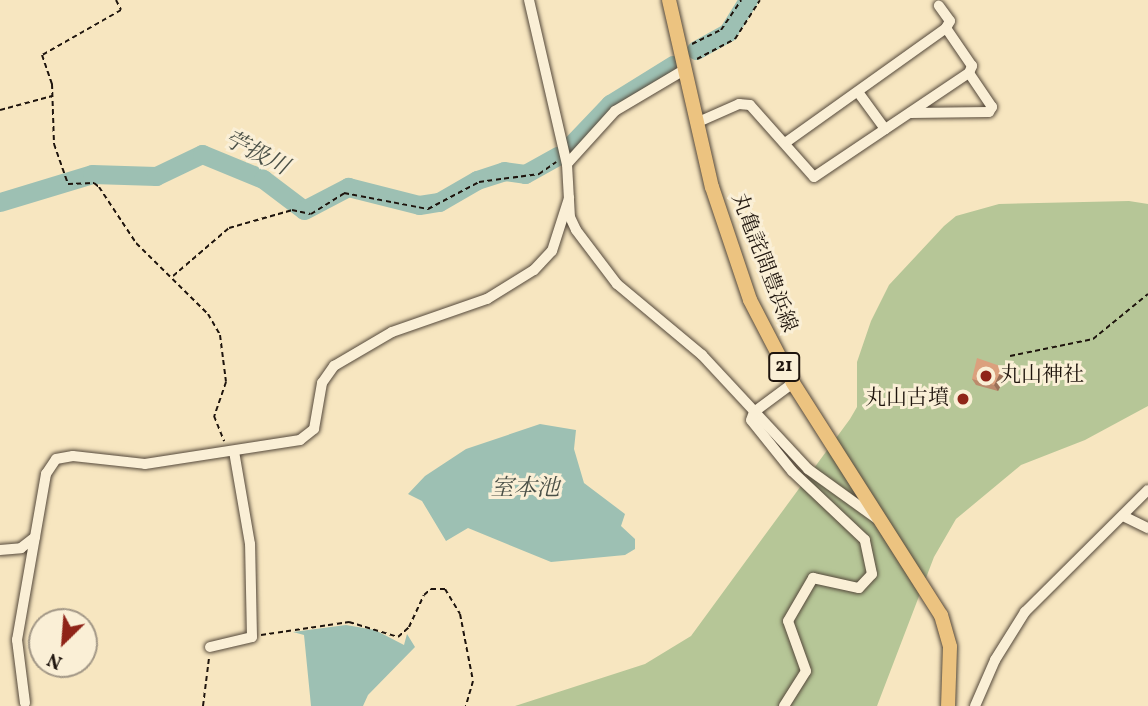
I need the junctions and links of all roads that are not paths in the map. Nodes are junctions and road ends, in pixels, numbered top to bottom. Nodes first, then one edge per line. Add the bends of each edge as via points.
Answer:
1 (530, 0) edge
2 (669, 0) edge
3 (939, 6) dead end
4 (946, 28) junction
5 (688, 65) junction
6 (969, 73) junction
7 (858, 92) junction
8 (909, 114) junction
9 (696, 123) junction
10 (886, 129) junction
11 (785, 143) junction
12 (565, 160) junction
13 (569, 198) junction
14 (793, 383) junction
15 (754, 411) junction
16 (231, 451) junction
17 (1148, 490) edge
18 (1123, 516) junction
19 (885, 524) junction
20 (1148, 528) edge
21 (35, 537) junction
22 (0, 550) edge
23 (210, 647) road end
24 (25, 703) dead end
25 (784, 706) edge
26 (948, 706) edge
27 (975, 706) edge

1 - 12 street
2 - 5 main road, 丸亀詫間豊浜線 / 21
3 - 4 street via 950,21
4 - 6 street via 972,66
4 - 7 street
5 - 9 main road, 丸亀詫間豊浜線 / 21
5 - 12 street via 615,111
6 - 8 street
6 - 8 street via 992,107 989,112
7 - 10 street
7 - 11 street
8 - 10 street
9 - 11 street via 739,104 750,105
9 - 14 main road, 丸亀詫間豊浜線 / 21 via 732,251 761,323
10 - 11 street via 814,177
12 - 13 street
13 - 15 street via 576,230 617,284 702,355
13 - 16 street via 552,251 534,270 486,299 391,332 334,366 322,383 318,420 300,440
14 - 15 street
14 - 19 main road, 丸亀詫間豊浜線 / 21
15 - 19 street via 808,469
15 - 25 street via 751,420 792,471 865,540 871,559 872,574 859,588 813,578 788,621 806,671
16 - 21 street via 145,464 73,456 50,465
16 - 23 street via 250,544 252,637
17 - 18 street
18 - 20 street
18 - 27 street via 1025,612 989,671
19 - 26 main road, 丸亀詫間豊浜線 / 21 via 928,591 947,631
21 - 22 street via 21,548
21 - 24 street via 17,640

